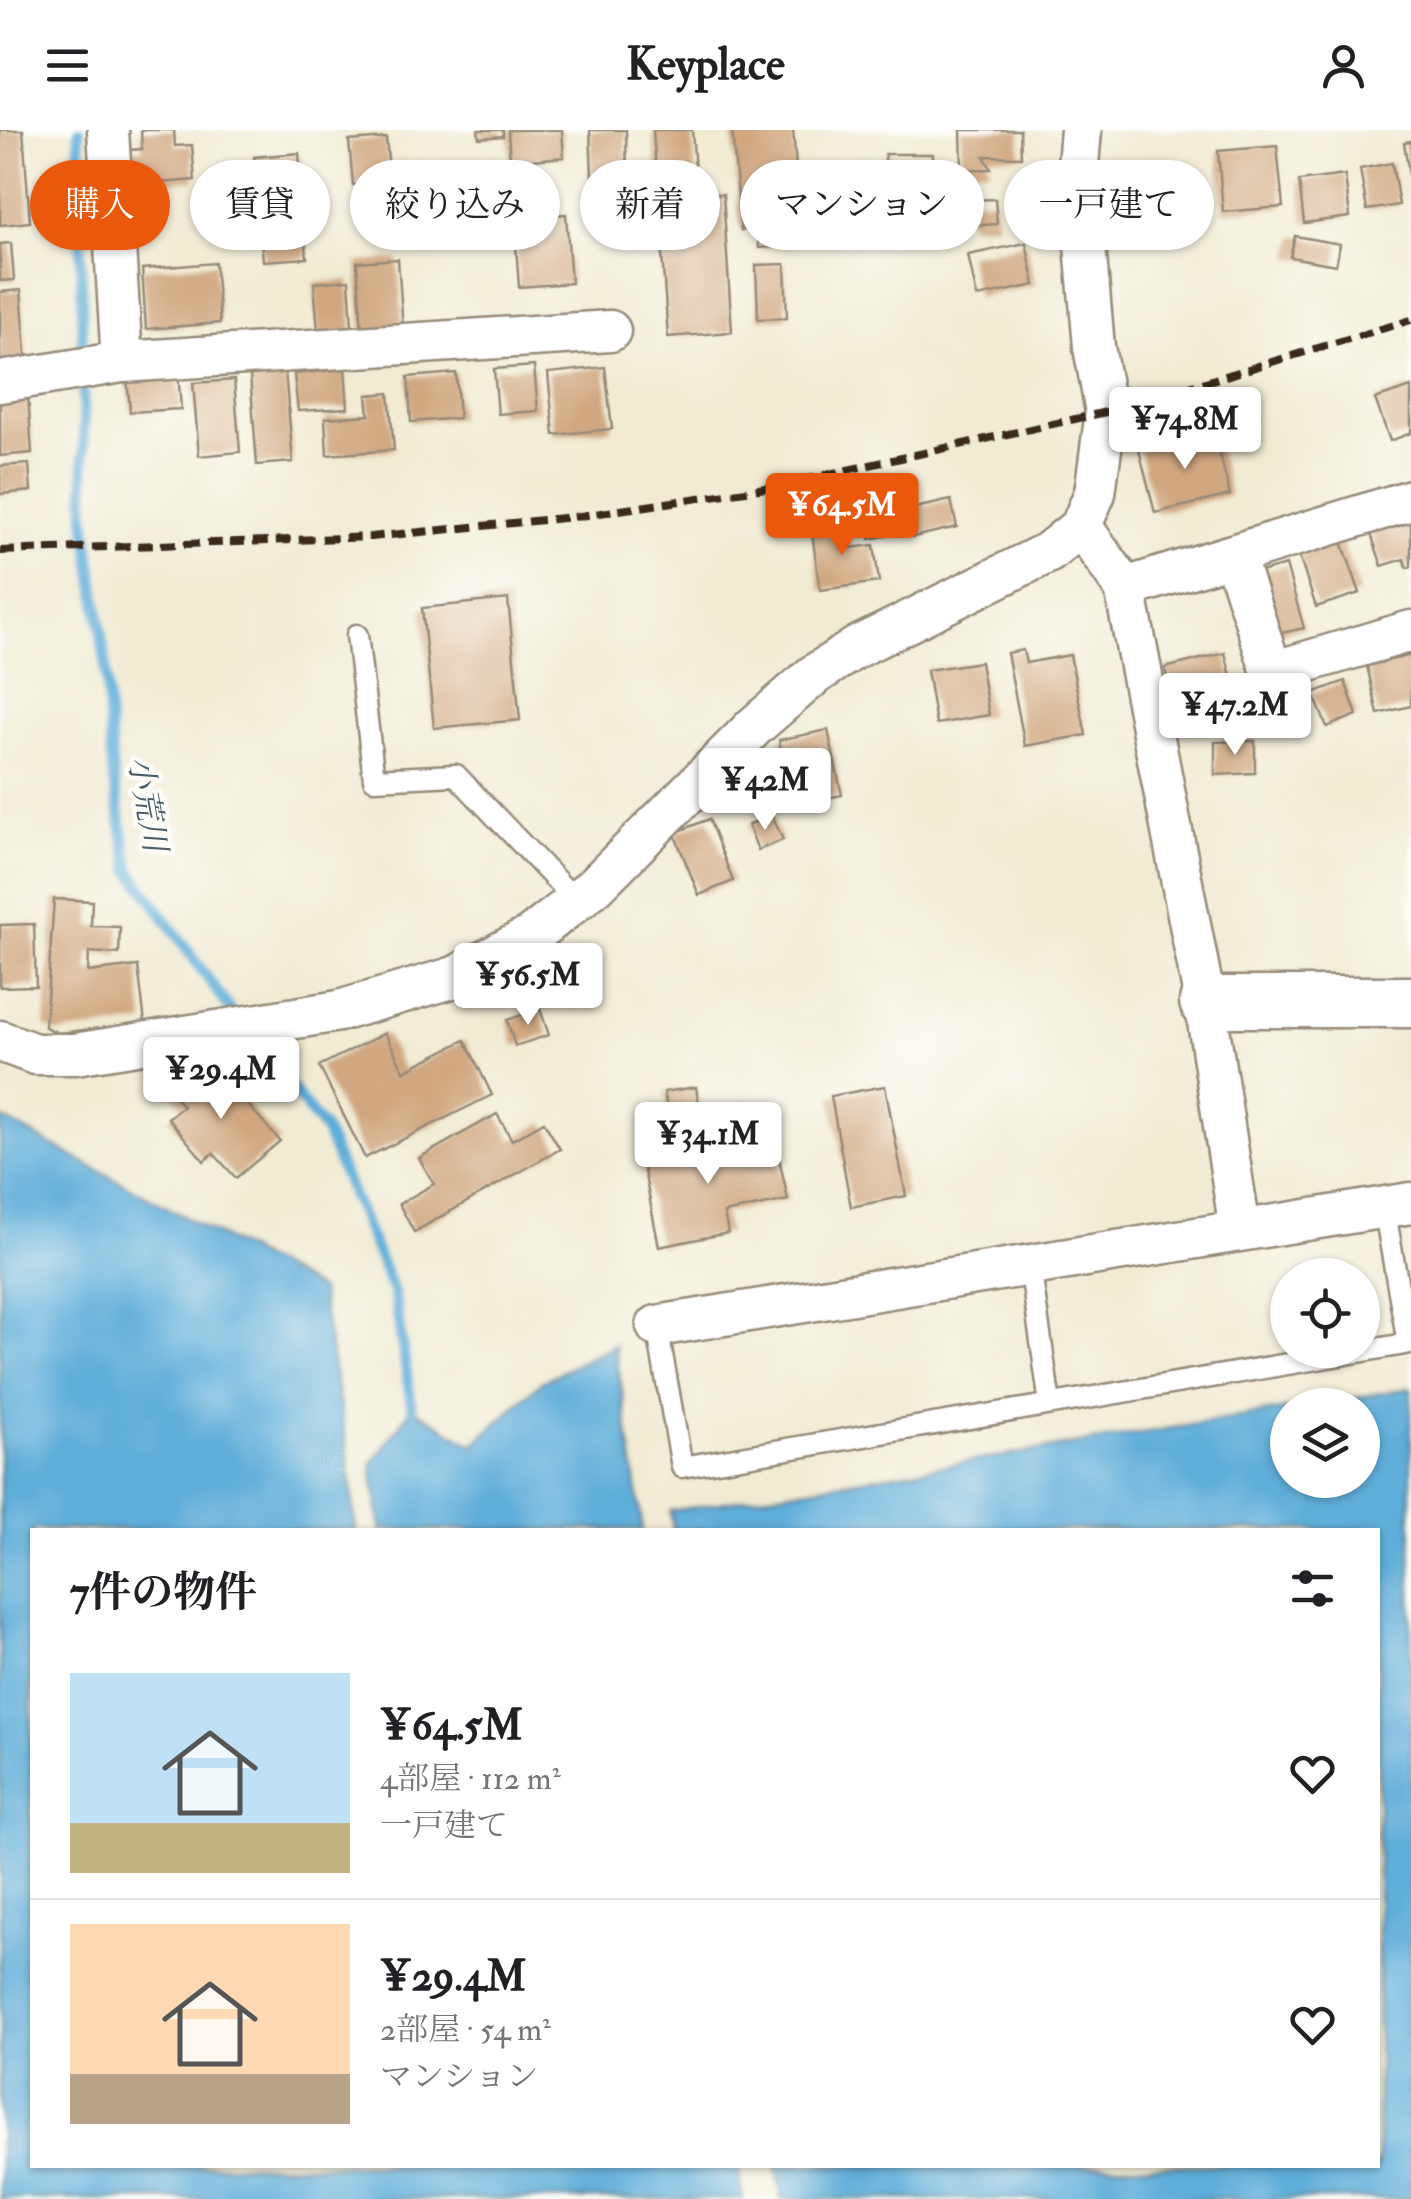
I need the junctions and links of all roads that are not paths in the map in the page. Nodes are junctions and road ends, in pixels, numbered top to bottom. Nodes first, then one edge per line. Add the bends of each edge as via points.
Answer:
1 (108, 130) edge
2 (1081, 130) edge
3 (610, 331) dead end
4 (122, 362) junction
5 (7, 381) edge
6 (1411, 500) edge
7 (1081, 526) junction
8 (1234, 556) junction
9 (1124, 588) junction
10 (1411, 631) edge
11 (357, 635) dead end
12 (576, 900) junction
13 (1205, 1002) junction
14 (1411, 1002) edge
15 (0, 1041) edge
16 (1398, 1205) edge
17 (1240, 1230) junction
18 (1030, 1265) junction
19 (657, 1326) joint
20 (1409, 1343) edge
21 (1050, 1404) junction

1 - 4 street
2 - 7 street via 1079,183 1106,412 1095,493
3 - 4 street
4 - 5 street
6 - 8 street
7 - 9 street
7 - 12 street via 1049,552 814,675
8 - 9 street
8 - 10 street via 1272,672
9 - 13 street
11 - 12 lane via 374,779 456,774
12 - 15 street via 530,936 455,977 339,1011 75,1054 35,1054
13 - 14 street
13 - 17 street
16 - 17 street
16 - 20 lane
17 - 18 street
18 - 19 street
18 - 21 lane
19 - 21 lane via 682,1467
20 - 21 lane

